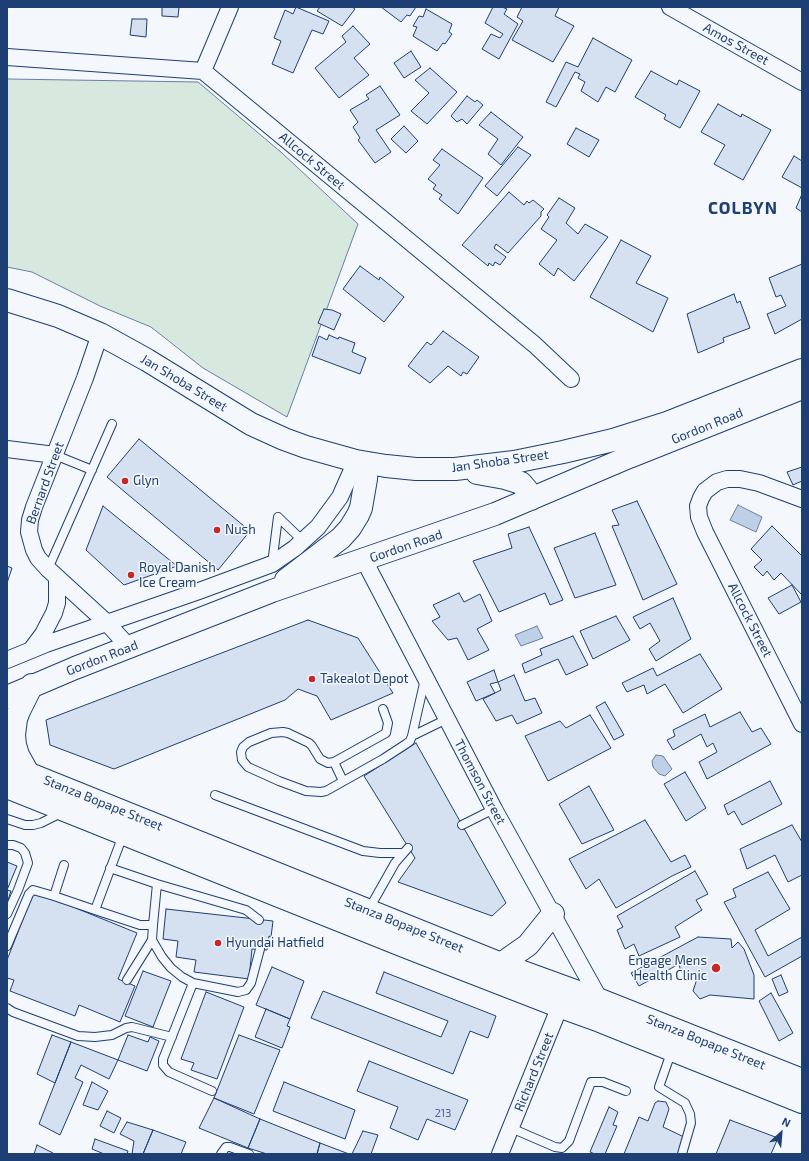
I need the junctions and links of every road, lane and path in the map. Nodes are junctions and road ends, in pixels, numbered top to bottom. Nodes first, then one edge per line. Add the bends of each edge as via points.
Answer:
1 (230, 7) edge
2 (670, 7) edge
3 (7, 57) edge
4 (203, 71) junction
5 (802, 82) edge
6 (7, 300) edge
7 (100, 334) junction
8 (802, 370) edge
9 (570, 379) dead end
10 (802, 388) edge
11 (112, 424) dead end
12 (7, 449) edge
13 (54, 455) junction
14 (361, 462) junction
15 (454, 469) junction
16 (92, 470) junction
17 (531, 499) junction
18 (802, 499) edge
19 (303, 541) junction
20 (364, 560) junction
21 (272, 564) junction
22 (52, 573) junction
23 (272, 591) junction
24 (107, 623) junction
25 (129, 647) junction
26 (30, 651) junction
27 (7, 660) edge
28 (426, 678) junction
29 (32, 685) junction
30 (7, 697) edge
31 (383, 709) dead end
32 (447, 720) junction
33 (802, 724) edge
34 (412, 736) junction
35 (334, 762) junction
36 (7, 765) edge
37 (28, 773) junction
38 (343, 781) junction
39 (7, 787) edge
40 (215, 795) dead end
41 (494, 810) junction
42 (65, 811) junction
43 (7, 819) edge
44 (462, 825) dead end
45 (123, 834) junction
46 (7, 845) edge
47 (64, 865) dead end
48 (110, 868) junction
49 (157, 884) junction
50 (54, 896) junction
51 (95, 910) junction
52 (368, 910) junction
53 (7, 914) edge
54 (553, 914) junction
55 (259, 920) dead end
56 (153, 925) junction
57 (152, 940) junction
58 (7, 946) edge
59 (260, 949) dead end
60 (501, 964) junction
61 (127, 980) dead end
62 (193, 983) junction
63 (564, 998) junction
64 (600, 1000) junction
65 (7, 1008) edge
66 (172, 1037) junction
67 (672, 1050) junction
68 (802, 1080) edge
69 (212, 1091) dead end
70 (626, 1091) dead end
71 (802, 1102) edge
72 (511, 1128) junction
73 (222, 1154) edge
74 (248, 1154) edge
75 (500, 1154) edge
76 (682, 1154) edge

1 - 4 street
2 - 5 street, Amos Street
3 - 4 street
4 - 9 street, Allcock Street via 535,345
6 - 7 main road, Jan Shoba Street via 58,316
7 - 13 street, Bernard Street
7 - 14 main road, Jan Shoba Street via 251,424 306,447
8 - 15 main road, Jan Shoba Street via 667,423 613,440 514,462
10 - 17 main road, Gordon Road
11 - 16 lane
12 - 13 street
13 - 16 lane
13 - 22 street, Bernard Street via 28,528 38,558
14 - 15 main road, Jan Shoba Street via 416,469
14 - 19 street via 331,510
14 - 23 main road via 366,479 361,508 350,528 341,538
15 - 17 main road via 514,480 524,486
16 - 22 lane
17 - 20 main road, Gordon Road
18 - 33 street, Allcock Street via 759,483 726,479 704,491 698,506 705,532
19 - 21 street
19 - 21 lane via 278,517
20 - 23 main road, Gordon Road
20 - 28 street, Thomson Street
21 - 24 street
22 - 24 street, Bernard Street
22 - 26 street via 57,603 43,634
23 - 25 main road, Gordon Road
24 - 25 street, Bernard Street
24 - 26 street
25 - 29 main road, Gordon Road
26 - 27 street
28 - 32 street, Thomson Street
28 - 34 lane
29 - 30 main road, Gordon Road
29 - 37 main road via 19,710 14,735 18,755
31 - 35 lane via 388,723 386,733
32 - 34 lane
32 - 41 street, Thomson Street
34 - 38 lane via 406,744
35 - 38 lane
35 - 38 lane via 328,763 320,759 309,743 283,732 271,733 249,742 241,752 242,760 248,768 306,791 324,792
36 - 37 main road, Stanza Bopape Street
37 - 52 main road, Stanza Bopape Street
39 - 42 main road, Stanza Bopape Street
40 - 52 lane via 363,851 405,851 395,863
41 - 44 lane
41 - 54 street, Thomson Street
42 - 43 lane via 32,825
42 - 45 main road, Stanza Bopape Street
45 - 48 lane
45 - 63 main road, Stanza Bopape Street
46 - 53 lane via 21,848 28,863
47 - 50 lane
48 - 49 lane
48 - 51 lane
49 - 55 lane via 246,910
49 - 56 lane
50 - 51 lane
50 - 58 lane via 33,890 29,894
51 - 56 lane via 140,925
52 - 60 main road, Stanza Bopape Street
54 - 60 main road via 528,945
54 - 64 street, Thomson Street
56 - 57 lane
57 - 61 lane
57 - 62 lane via 171,968
59 - 62 lane via 251,983 246,990 238,992
60 - 63 main road, Stanza Bopape Street
62 - 66 lane
63 - 64 main road, Stanza Bopape Street
63 - 67 main road, Stanza Bopape Street via 600,1021
63 - 72 street, Richard Street
64 - 68 main road, Stanza Bopape Street
65 - 66 lane via 78,1036 112,1035 132,1027
66 - 69 lane via 163,1059 169,1072
67 - 71 main road, Stanza Bopape Street
67 - 76 lane via 659,1087 685,1104 690,1114 691,1123
70 - 72 lane via 603,1082 591,1082 569,1141 562,1148
72 - 75 street, Richard Street
73 - 74 lane via 226,1147

